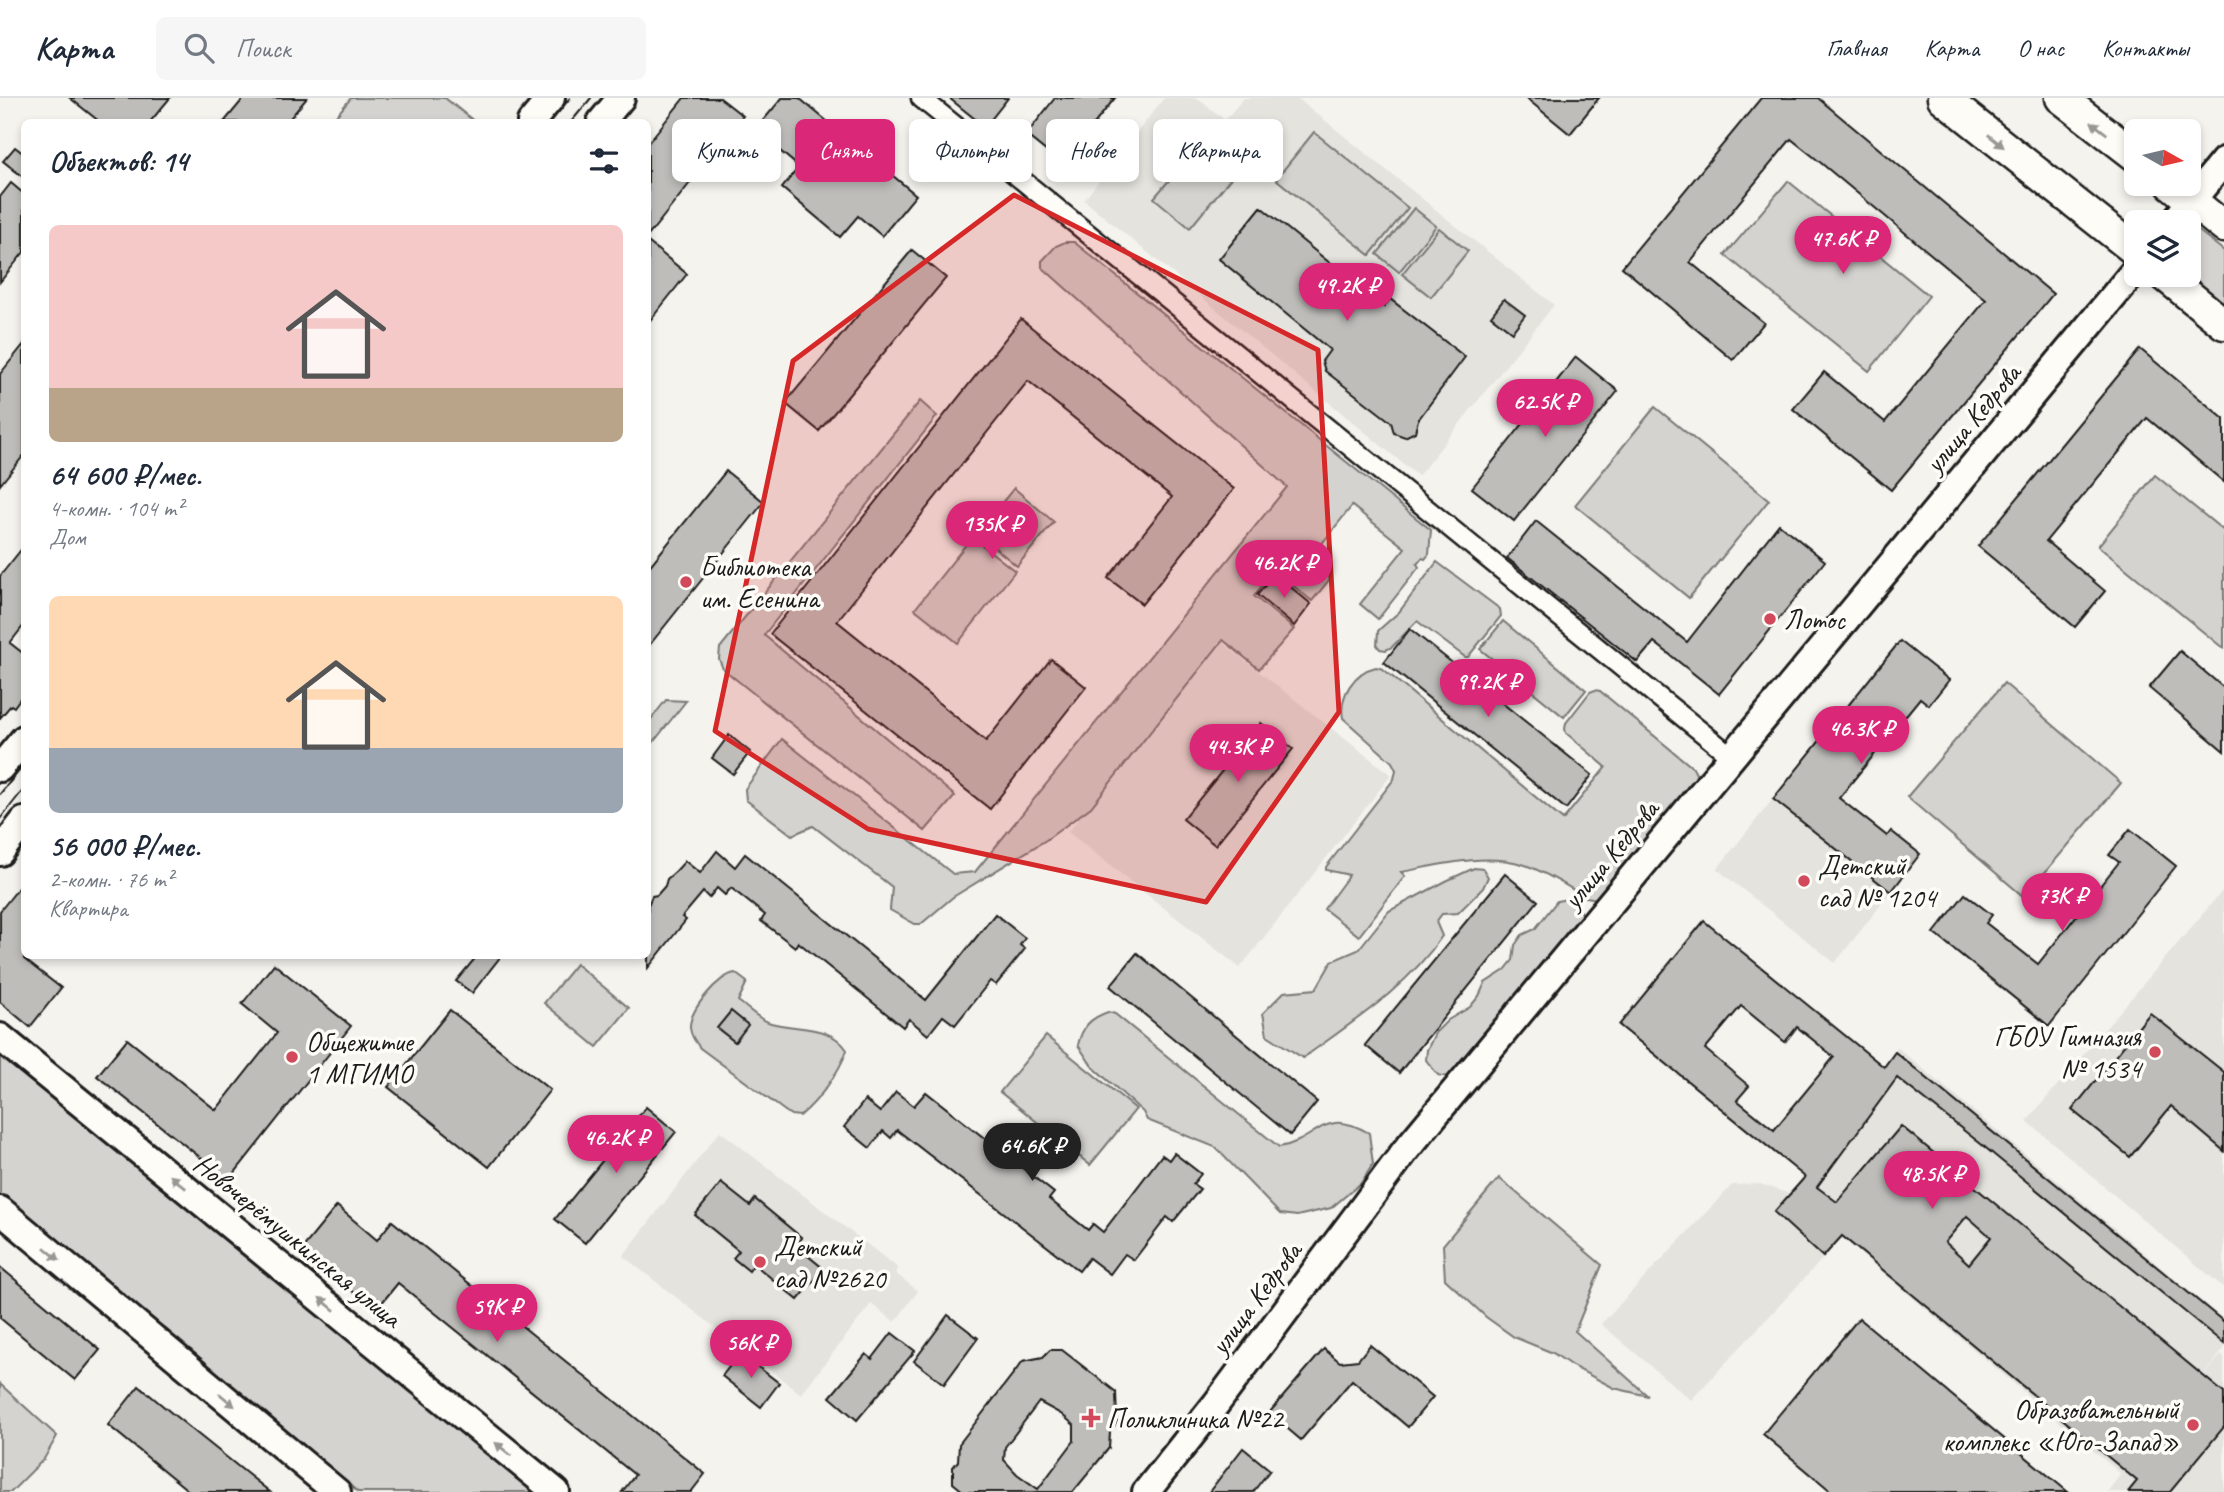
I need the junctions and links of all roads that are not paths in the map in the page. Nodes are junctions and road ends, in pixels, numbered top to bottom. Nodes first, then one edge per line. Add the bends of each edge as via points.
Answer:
1 (551, 98) edge
2 (621, 98) edge
3 (920, 98) edge
4 (1942, 98) edge
5 (2061, 98) edge
6 (534, 119) edge
7 (604, 119) edge
8 (2124, 147) edge
9 (2224, 161) edge
10 (2179, 202) edge
11 (2224, 227) edge
12 (2124, 242) edge
13 (2124, 284) edge
14 (2179, 287) edge
15 (2224, 324) edge
16 (21, 742) edge
17 (1731, 756) junction
18 (0, 768) edge
19 (21, 825) edge
20 (0, 852) edge
21 (0, 1037) edge
22 (0, 1210) edge
23 (337, 1492) edge
24 (556, 1492) edge
25 (1146, 1492) edge

1 - 6 street
2 - 7 street
3 - 17 street
4 -> 12 main road
8 -> 5 main road
9 - 10 street
10 - 11 main road
13 - 17 street, улица Кедрова
14 - 15 main road
16 - 18 street
17 - 25 street, улица Кедрова via 1405,1151
19 - 20 street
24 -> 21 street, Новочерёмушкинская улица
22 -> 23 street

